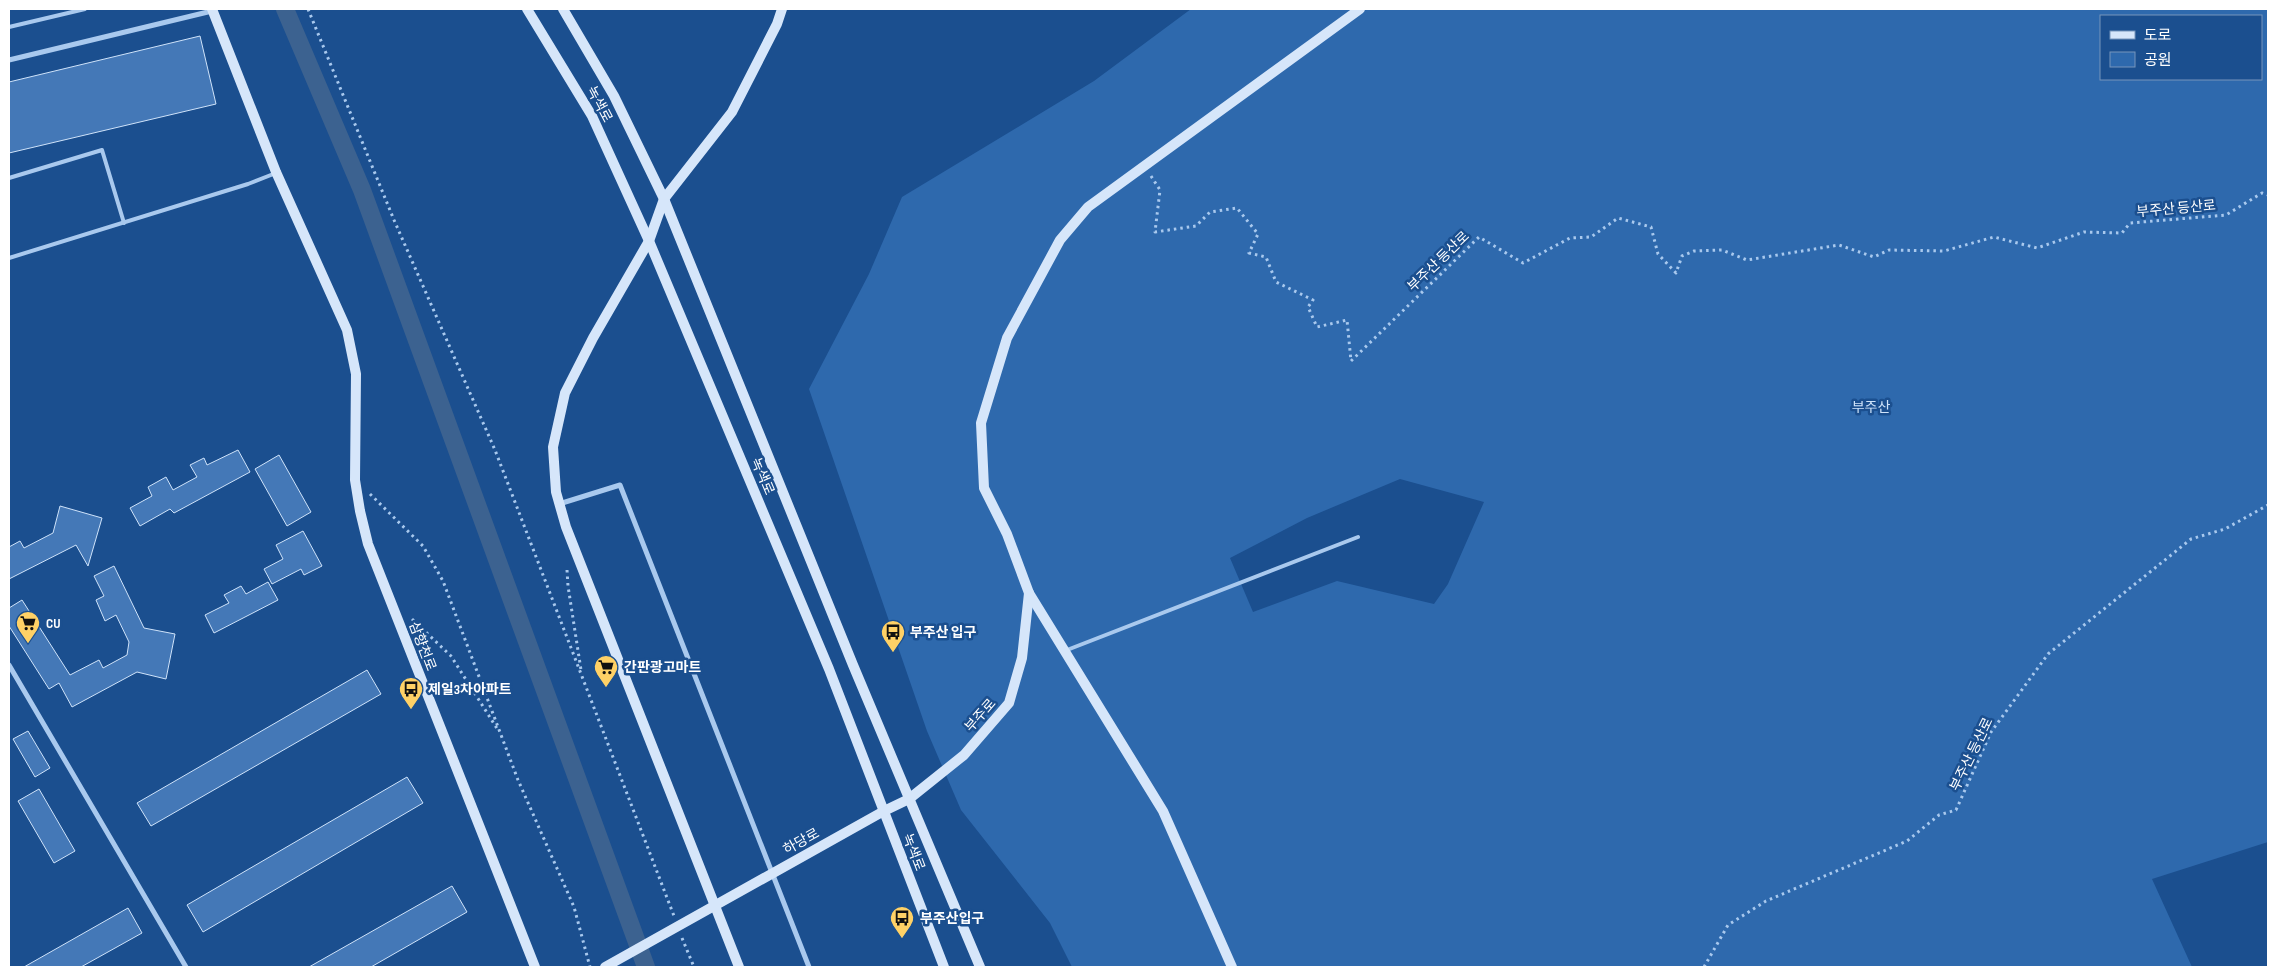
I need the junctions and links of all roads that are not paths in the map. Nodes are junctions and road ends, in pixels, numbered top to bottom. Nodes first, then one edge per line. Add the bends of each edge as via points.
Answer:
1 (85, 9) edge
2 (527, 9) edge
3 (563, 9) edge
4 (782, 9) edge
5 (1360, 9) edge
6 (212, 10) edge
7 (9, 27) edge
8 (9, 60) edge
9 (276, 172) junction
10 (9, 178) edge
11 (664, 199) junction
12 (124, 223) junction
13 (649, 241) junction
14 (9, 258) edge
15 (560, 504) junction
16 (1358, 537) dead end
17 (1029, 593) junction
18 (1065, 651) junction
19 (9, 664) edge
20 (909, 799) junction
21 (884, 811) junction
22 (772, 873) junction
23 (712, 906) junction
24 (186, 967) edge
25 (535, 967) edge
26 (605, 967) edge
27 (739, 967) edge
28 (809, 967) edge
29 (944, 967) edge
30 (980, 967) edge
31 (1232, 967) edge

1 - 7 lane
2 - 13 street, 녹색로 via 592,116
3 - 11 street, 녹색로 via 614,96
4 - 11 street via 732,112
5 - 17 street via 1088,208 1060,240 1007,338 981,422 984,488 1007,534
6 - 8 street
6 - 9 street, 삼향천로
9 - 12 lane
9 - 25 street, 삼향천로 via 347,330 356,374 356,480 368,544
10 - 12 lane via 102,150
11 - 13 street
11 - 20 street, 녹색로
12 - 14 lane
13 - 15 street via 565,393 552,447
13 - 21 street, 녹색로 via 829,669
15 - 22 street via 620,484
15 - 23 street
16 - 18 lane
17 - 18 street
17 - 20 street, 부주로 via 1022,658 1009,703 964,755
18 - 31 street via 1163,811
19 - 24 street
20 - 21 street, 하당로
20 - 30 street, 녹색로
21 - 22 street, 하당로
21 - 29 street, 녹색로
22 - 23 street, 하당로
22 - 28 street
23 - 26 street, 하당로
23 - 27 street

